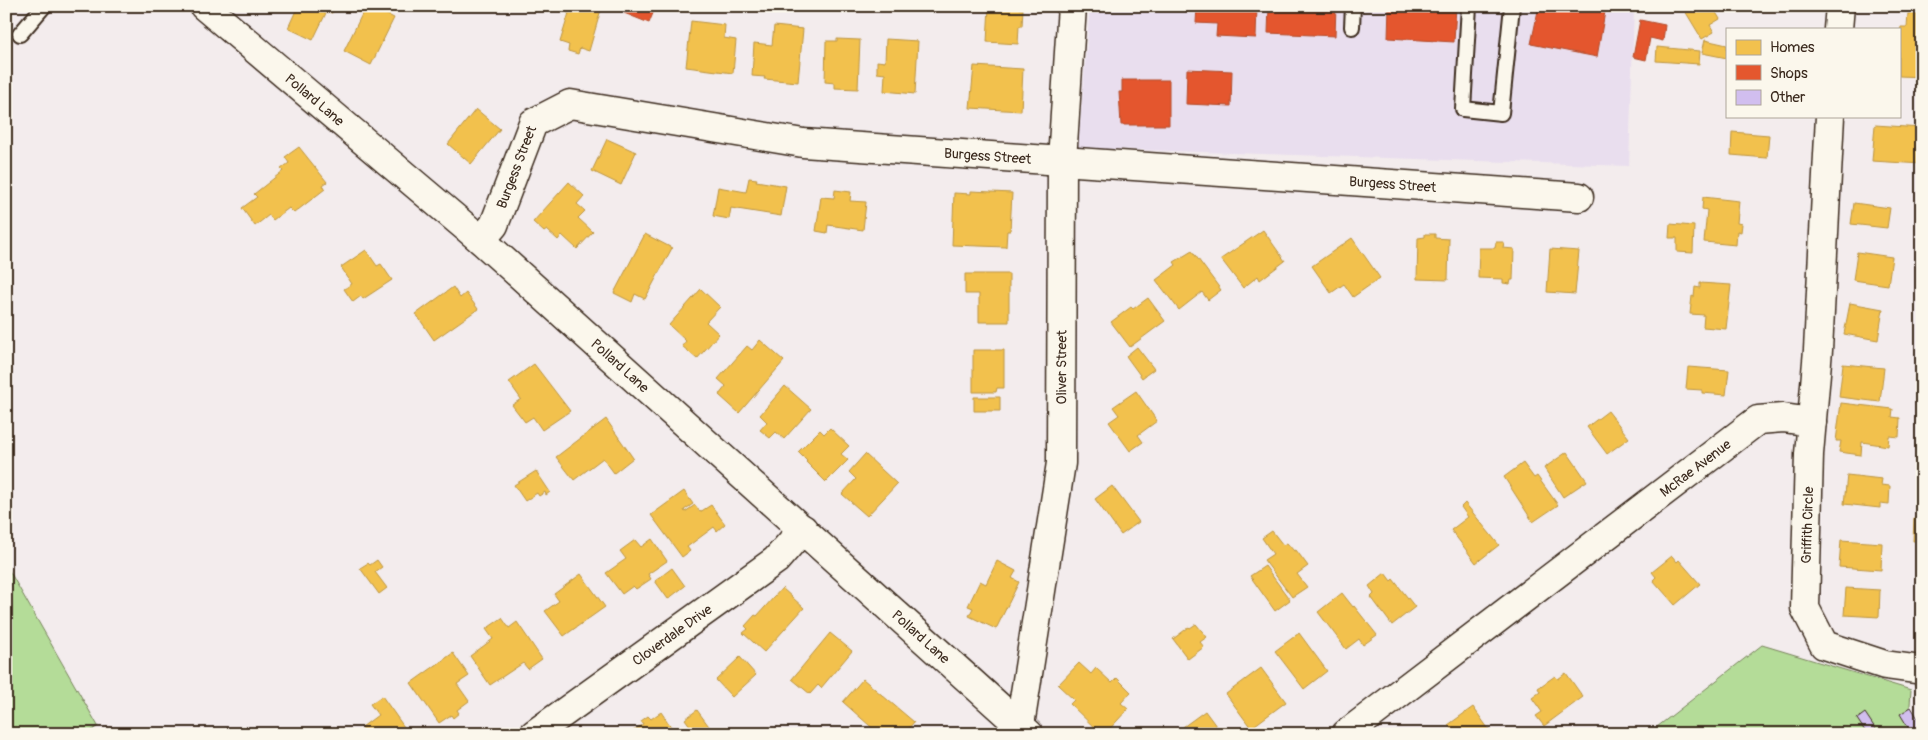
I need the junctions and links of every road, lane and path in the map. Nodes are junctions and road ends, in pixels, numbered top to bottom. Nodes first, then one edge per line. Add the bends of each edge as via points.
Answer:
1 (44, 6) edge
2 (204, 6) edge
3 (1072, 6) edge
4 (1353, 6) edge
5 (1470, 6) edge
6 (1512, 6) edge
7 (1840, 6) edge
8 (1352, 27) dead end
9 (1838, 28) edge
10 (20, 34) dead end
11 (1830, 118) edge
12 (1062, 160) junction
13 (1579, 197) dead end
14 (481, 240) junction
15 (1812, 422) junction
16 (803, 530) junction
17 (1922, 670) edge
18 (1024, 730) edge
19 (534, 734) edge
20 (1346, 734) edge

1 - 10 lane
2 - 14 street, Pollard Lane
3 - 12 street, Oliver Street
4 - 8 lane
5 - 6 lane via 1463,109 1501,113
7 - 9 street
11 - 15 street
12 - 13 street, Burgess Street
12 - 14 street, Burgess Street via 804,144 570,104 533,123 494,225
12 - 18 street, Oliver Street via 1061,463
14 - 16 street, Pollard Lane
15 - 17 street, Griffith Circle via 1804,608 1824,645 1885,665
15 - 20 street, McRae Avenue via 1783,418 1758,420
16 - 18 street, Pollard Lane
16 - 19 street, Cloverdale Drive via 776,560

